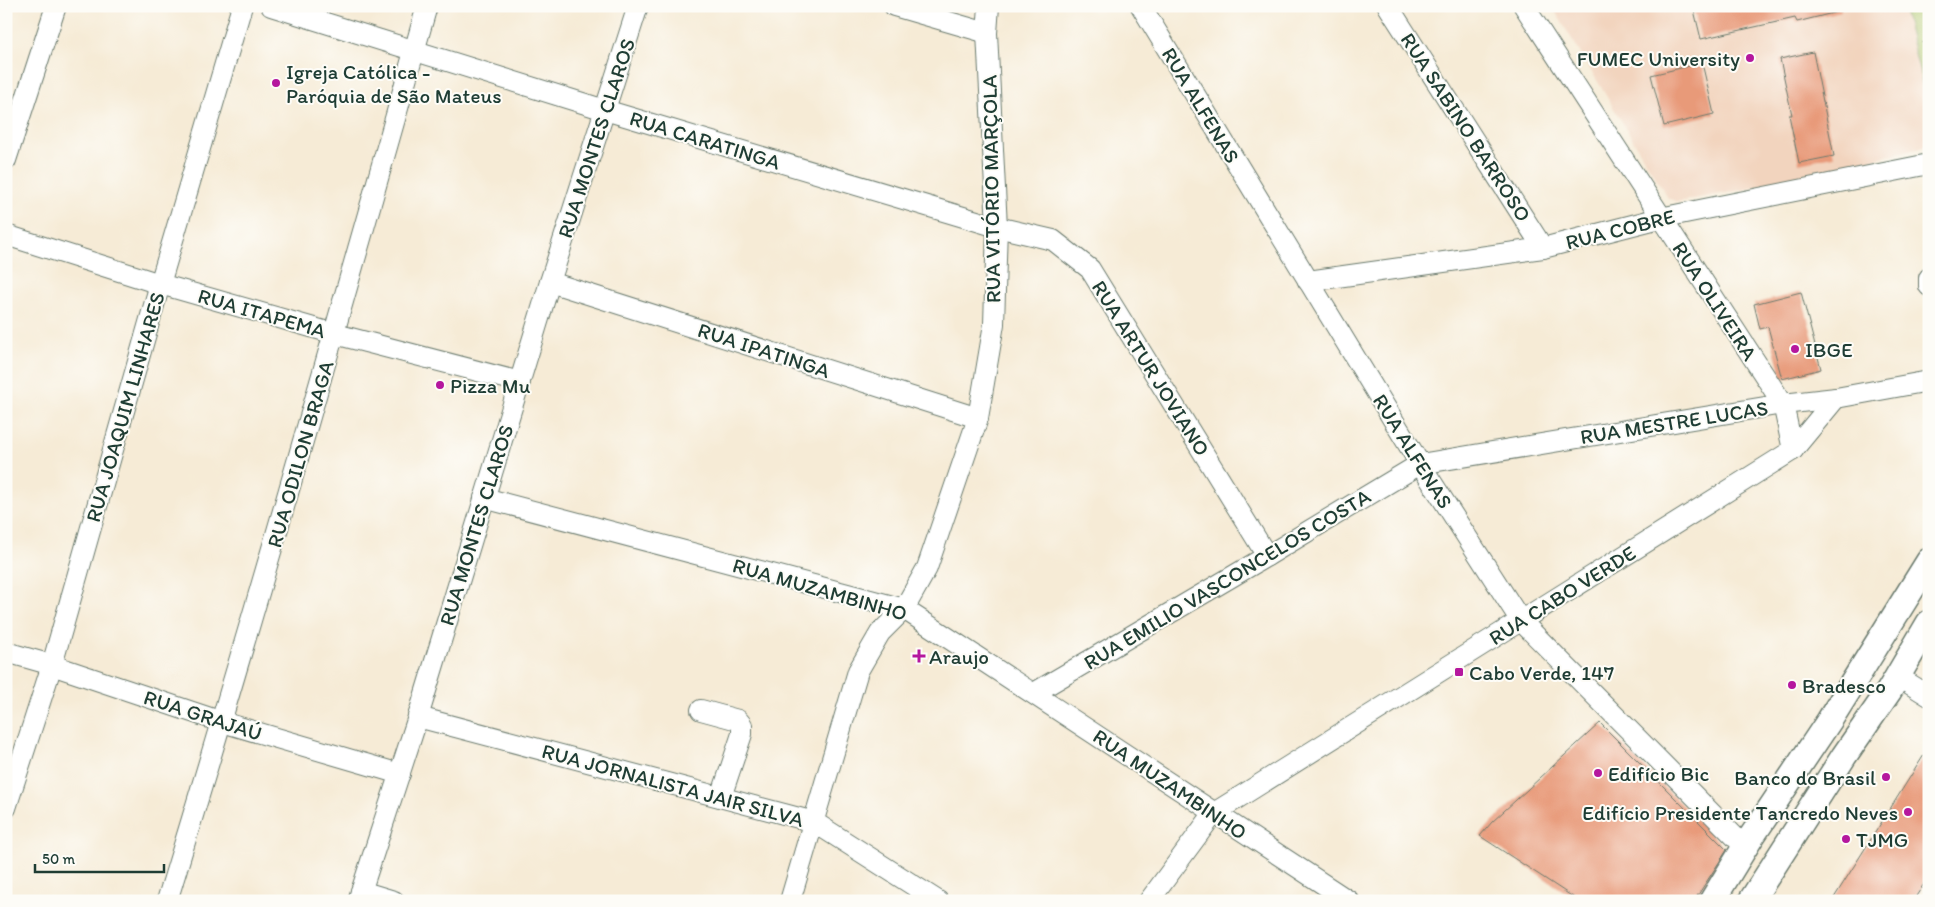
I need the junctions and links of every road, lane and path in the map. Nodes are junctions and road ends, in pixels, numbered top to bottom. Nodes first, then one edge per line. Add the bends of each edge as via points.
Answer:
1 (56, 6) edge
2 (242, 6) edge
3 (271, 6) edge
4 (427, 6) edge
5 (638, 6) edge
6 (894, 6) edge
7 (989, 6) edge
8 (1141, 6) edge
9 (1388, 6) edge
10 (1524, 6) edge
11 (986, 33) junction
12 (1924, 42) dead end
13 (414, 52) junction
14 (1929, 64) edge
15 (604, 110) junction
16 (6, 160) edge
17 (1929, 164) edge
18 (1660, 218) junction
19 (997, 227) junction
20 (6, 235) edge
21 (1544, 248) junction
22 (1929, 278) edge
23 (1308, 281) junction
24 (550, 282) junction
25 (160, 284) junction
26 (1929, 286) edge
27 (335, 334) junction
28 (1929, 381) edge
29 (520, 382) junction
30 (1836, 398) junction
31 (1783, 404) junction
32 (978, 418) junction
33 (1793, 450) junction
34 (1420, 464) junction
35 (484, 498) junction
36 (1267, 556) junction
37 (1929, 561) edge
38 (904, 609) junction
39 (1521, 621) junction
40 (1929, 623) edge
41 (6, 652) edge
42 (52, 665) junction
43 (1862, 671) junction
44 (1893, 683) junction
45 (1034, 693) junction
46 (1929, 696) edge
47 (701, 710) dead end
48 (418, 717) junction
49 (222, 722) junction
50 (400, 774) junction
51 (720, 797) junction
52 (6, 808) edge
53 (1214, 813) junction
54 (814, 822) junction
55 (1746, 848) junction
56 (359, 896) edge
57 (167, 901) edge
58 (394, 901) edge
59 (790, 901) edge
60 (938, 901) edge
61 (1149, 901) edge
62 (1349, 901) edge
63 (1712, 901) edge
64 (1750, 901) edge

1 - 16 street
2 - 25 street, RUA JOAQUIM LINHARES
3 - 13 street, RUA CARATINGA
4 - 13 street, RUA ODILON BRAGA
5 - 15 street, RUA MONTES CLAROS
6 - 11 street
7 - 11 street, RUA VITÓRIO MARÇOLA
8 - 23 street, RUA ALFENAS
9 - 21 street, RUA SABINO BARROSO
10 - 18 street, RUA OLIVEIRA
11 - 19 street, RUA VITÓRIO MARÇOLA
12 - 14 path
13 - 15 street, RUA CARATINGA
13 - 27 street, RUA ODILON BRAGA
15 - 19 street, RUA CARATINGA
15 - 24 street, RUA MONTES CLAROS
17 - 18 street, RUA COBRE
18 - 21 street, RUA COBRE
18 - 31 street, RUA OLIVEIRA
19 - 32 street, RUA VITÓRIO MARÇOLA via 994,324
19 - 36 street, RUA ARTUR JOVIANO via 1053,240 1090,269
20 - 25 street, RUA ITAPEMA
21 - 23 street, RUA COBRE
22 - 26 street
23 - 34 street, RUA ALFENAS
24 - 29 street, RUA MONTES CLAROS
24 - 32 street, RUA IPATINGA
25 - 27 street, RUA ITAPEMA
25 - 42 street, RUA JOAQUIM LINHARES
27 - 29 street, RUA ITAPEMA
27 - 49 street, RUA ODILON BRAGA
28 - 30 street, RUA MESTRE LUCAS
29 - 35 street, RUA MONTES CLAROS
30 - 31 street, RUA MESTRE LUCAS
30 - 33 street, RUA CABO VERDE
31 - 33 street, RUA OLIVEIRA
31 - 34 street, RUA MESTRE LUCAS
32 - 38 street, RUA VITÓRIO MARÇOLA via 928,568
33 - 39 street, RUA CABO VERDE
34 - 36 street, RUA EMILIO VASCONCELOS COSTA
34 - 39 street, RUA ALFENAS
35 - 38 street, RUA MUZAMBINHO
35 - 48 street, RUA MONTES CLAROS
36 - 45 street, RUA EMILIO VASCONCELOS COSTA
37 - 43 main road
38 - 45 street, RUA MUZAMBINHO
38 - 54 street, RUA VITÓRIO MARÇOLA via 880,633 858,671
39 - 53 street, RUA CABO VERDE
39 - 55 street, RUA ALFENAS
40 - 44 main road
41 - 42 street, RUA GRAJAÚ
42 - 49 street, RUA GRAJAÚ
42 - 52 street, RUA JOAQUIM LINHARES
43 - 44 main road
43 - 55 main road
44 - 46 street
44 - 64 main road
45 - 53 street, RUA MUZAMBINHO
47 - 51 street via 738,720 742,725 742,734
48 - 50 street, RUA MONTES CLAROS
48 - 51 street, RUA JORNALISTA JAIR SILVA
49 - 50 street, RUA GRAJAÚ
49 - 57 street, RUA ODILON BRAGA
50 - 56 street, RUA MONTES CLAROS
51 - 54 street, RUA JORNALISTA JAIR SILVA
53 - 61 street, RUA CABO VERDE
53 - 62 street, RUA MUZAMBINHO
54 - 59 street, RUA VITÓRIO MARÇOLA
54 - 60 street, RUA JORNALISTA JAIR SILVA
55 - 63 main road
56 - 58 street

